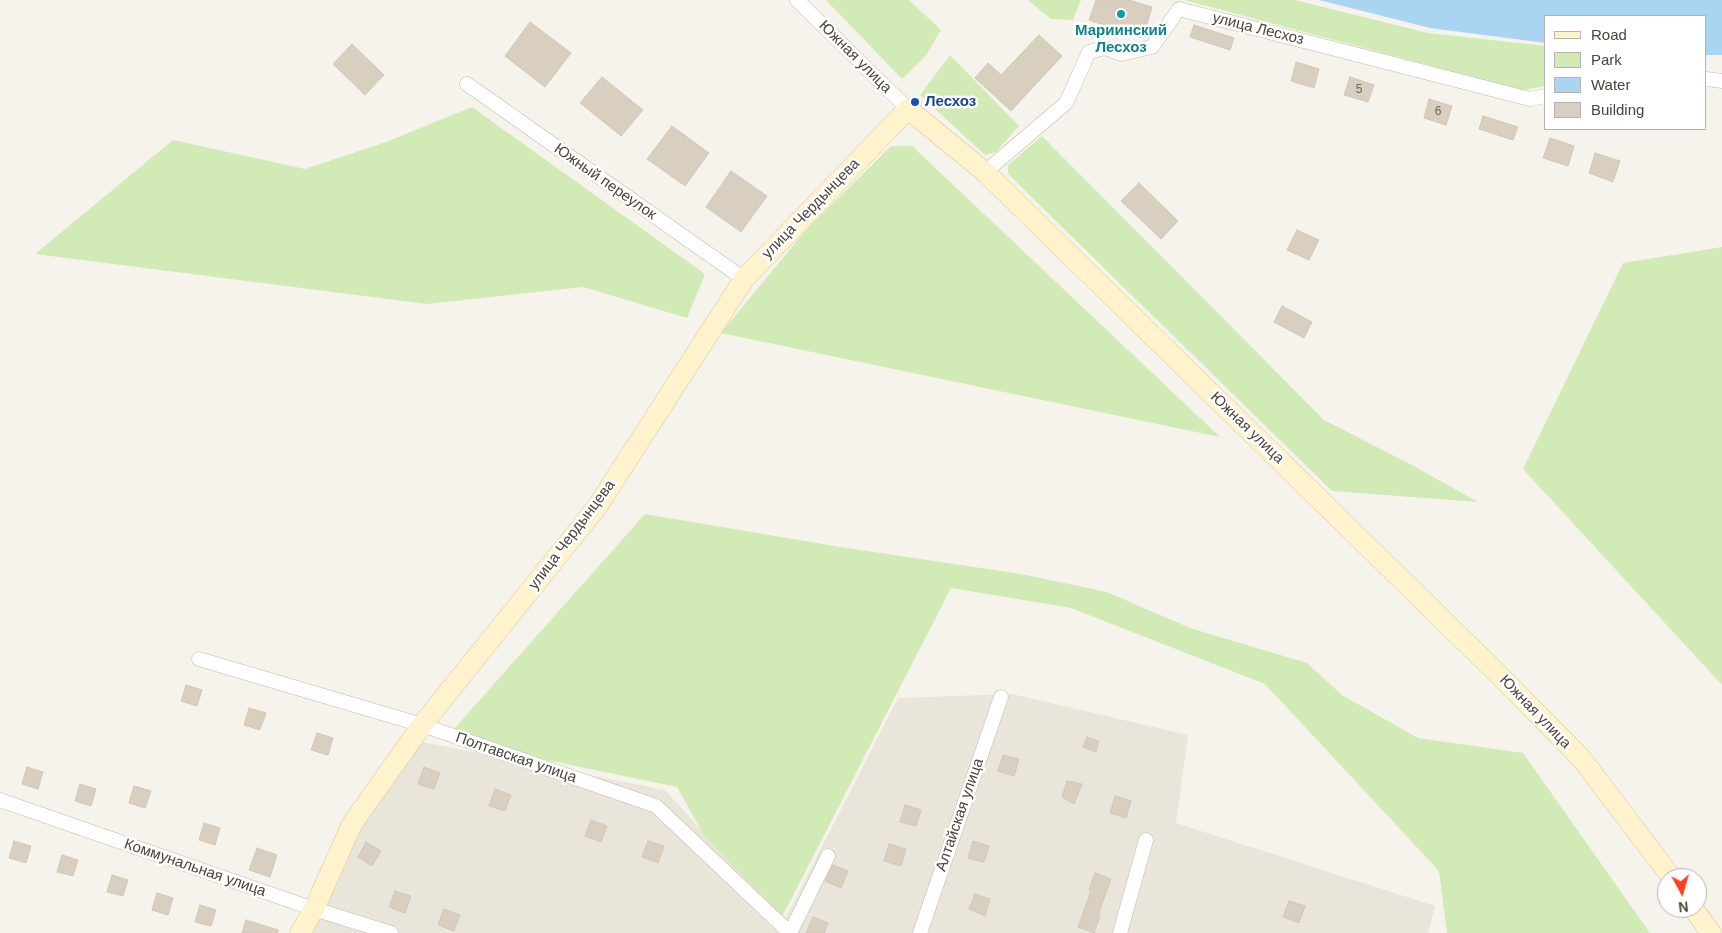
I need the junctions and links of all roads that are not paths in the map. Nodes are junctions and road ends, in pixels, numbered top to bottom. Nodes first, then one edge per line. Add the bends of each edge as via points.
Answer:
1 (797, 0) edge
2 (1707, 79) edge
3 (1722, 81) edge
4 (467, 84) dead end
5 (1544, 96) edge
6 (908, 109) junction
7 (985, 172) junction
8 (744, 279) junction
9 (199, 659) dead end
10 (1001, 697) dead end
11 (422, 725) junction
12 (0, 800) edge
13 (1146, 840) dead end
14 (828, 856) dead end
15 (1664, 868) edge
16 (314, 909) junction
17 (1700, 918) edge
18 (300, 933) edge
19 (391, 933) edge
20 (790, 933) edge
21 (920, 933) edge
22 (1120, 933) edge
23 (1711, 933) edge

1 - 6 street, Южная улица
2 - 3 street
4 - 8 street, Южный переулок
5 - 7 street, улица Лесхоз via 1530,99 1179,9 1152,47 1120,54 1105,48 1089,52 1066,103
6 - 7 street, Южная улица
6 - 8 street, улица Чердынцева
7 - 15 street, Южная улица via 1581,758
8 - 11 street, улица Чердынцева via 597,507
9 - 11 street, Полтавская улица
10 - 21 street, Алтайская улица
11 - 16 street, улица Чердынцева via 352,824
11 - 20 street, Полтавская улица via 656,806
12 - 16 street, Коммунальная улица
13 - 22 street
14 - 20 street
16 - 18 street, улица Чердынцева
16 - 19 street, Коммунальная улица
17 - 23 street

